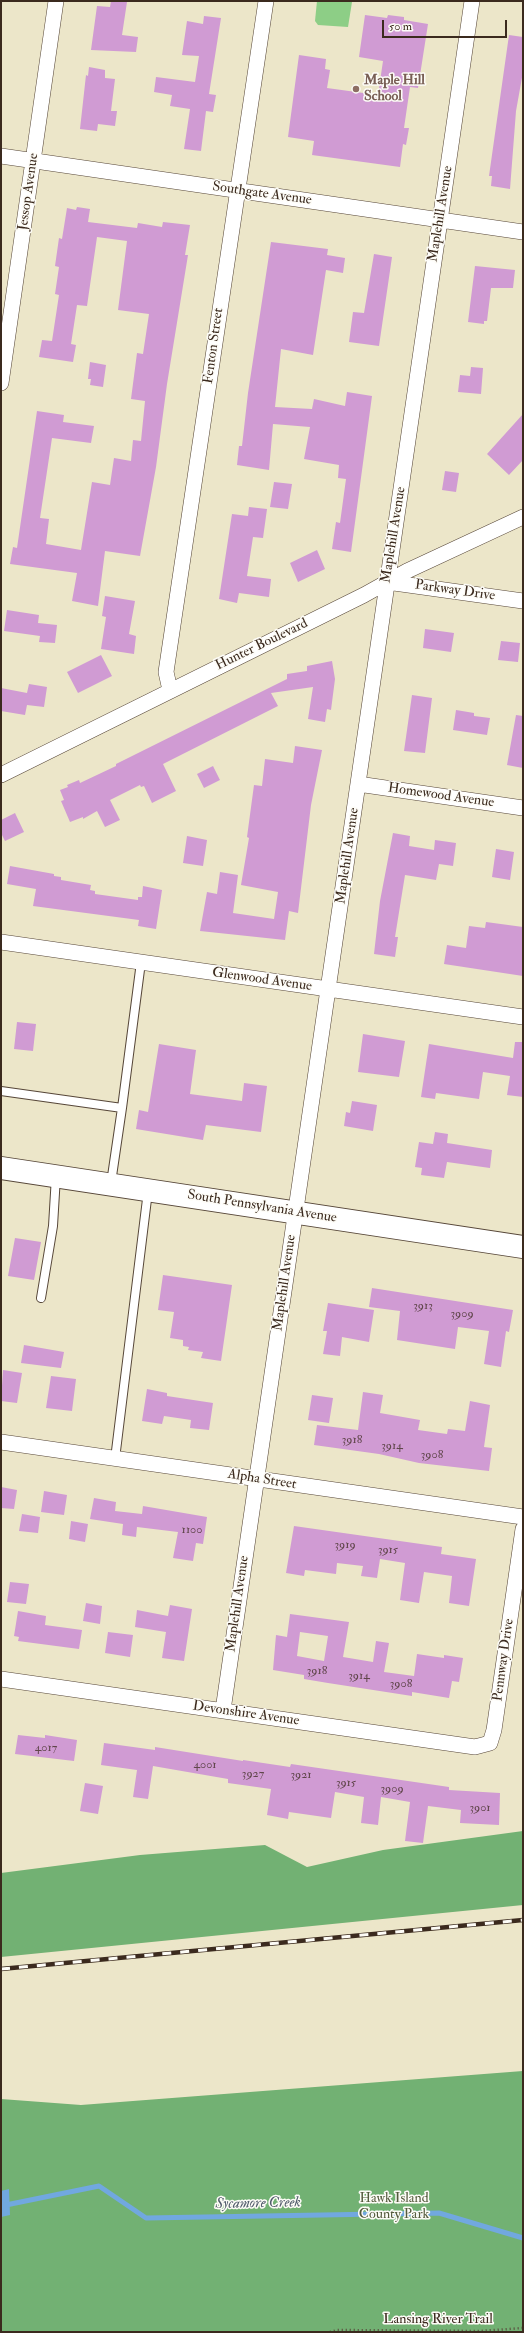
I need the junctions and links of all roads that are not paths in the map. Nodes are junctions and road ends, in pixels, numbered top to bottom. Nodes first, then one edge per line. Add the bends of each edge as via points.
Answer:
1 (56, 1) edge
2 (266, 1) edge
3 (472, 1) edge
4 (1, 156) edge
5 (33, 161) junction
6 (237, 190) junction
7 (441, 220) junction
8 (523, 232) edge
9 (1, 383) edge
10 (523, 517) edge
11 (387, 582) junction
12 (523, 601) edge
13 (170, 690) junction
14 (1, 775) edge
15 (358, 784) junction
16 (523, 808) edge
17 (1, 942) edge
18 (141, 962) junction
19 (328, 989) junction
20 (523, 1017) edge
21 (1, 1091) edge
22 (122, 1108) junction
23 (1, 1168) edge
24 (56, 1175) junction
25 (111, 1183) junction
26 (149, 1189) junction
27 (294, 1214) junction
28 (523, 1247) edge
29 (41, 1298) dead end
30 (1, 1442) edge
31 (115, 1459) junction
32 (257, 1479) junction
33 (523, 1517) edge
34 (523, 1530) edge
35 (1, 1679) edge
36 (223, 1710) junction
37 (490, 1743) joint

1 - 5 street, Jessop Avenue
2 - 6 street, Fenton Street
3 - 7 street, Maplehill Avenue
4 - 5 street, Southgate Avenue
5 - 6 street, Southgate Avenue
5 - 9 street, Jessop Avenue
6 - 7 street, Southgate Avenue
6 - 13 street, Fenton Street via 166,672
7 - 8 street, Southgate Avenue
7 - 11 street, Maplehill Avenue
10 - 11 street, Hunter Boulevard
11 - 12 street, Parkway Drive
11 - 13 street, Hunter Boulevard
11 - 15 street, Maplehill Avenue
13 - 14 street, Hunter Boulevard
15 - 16 street, Homewood Avenue
15 - 19 street, Maplehill Avenue
17 - 18 street, Glenwood Avenue
18 - 19 street, Glenwood Avenue
18 - 22 lane
19 - 20 street, Glenwood Avenue
19 - 27 street, Maplehill Avenue
21 - 22 lane
22 - 25 lane
23 - 24 main road, South Pennsylvania Avenue
24 - 25 main road, South Pennsylvania Avenue
24 - 29 lane via 53,1226
25 - 26 main road, South Pennsylvania Avenue
26 - 27 main road, South Pennsylvania Avenue
26 - 31 lane
27 - 28 main road, South Pennsylvania Avenue
27 - 32 street, Maplehill Avenue
30 - 31 street, Alpha Street
31 - 32 street, Alpha Street
32 - 33 street, Alpha Street
32 - 36 street, Maplehill Avenue
34 - 37 street, Pennway Drive
35 - 36 street, Devonshire Avenue
36 - 37 street, Devonshire Avenue via 476,1747

